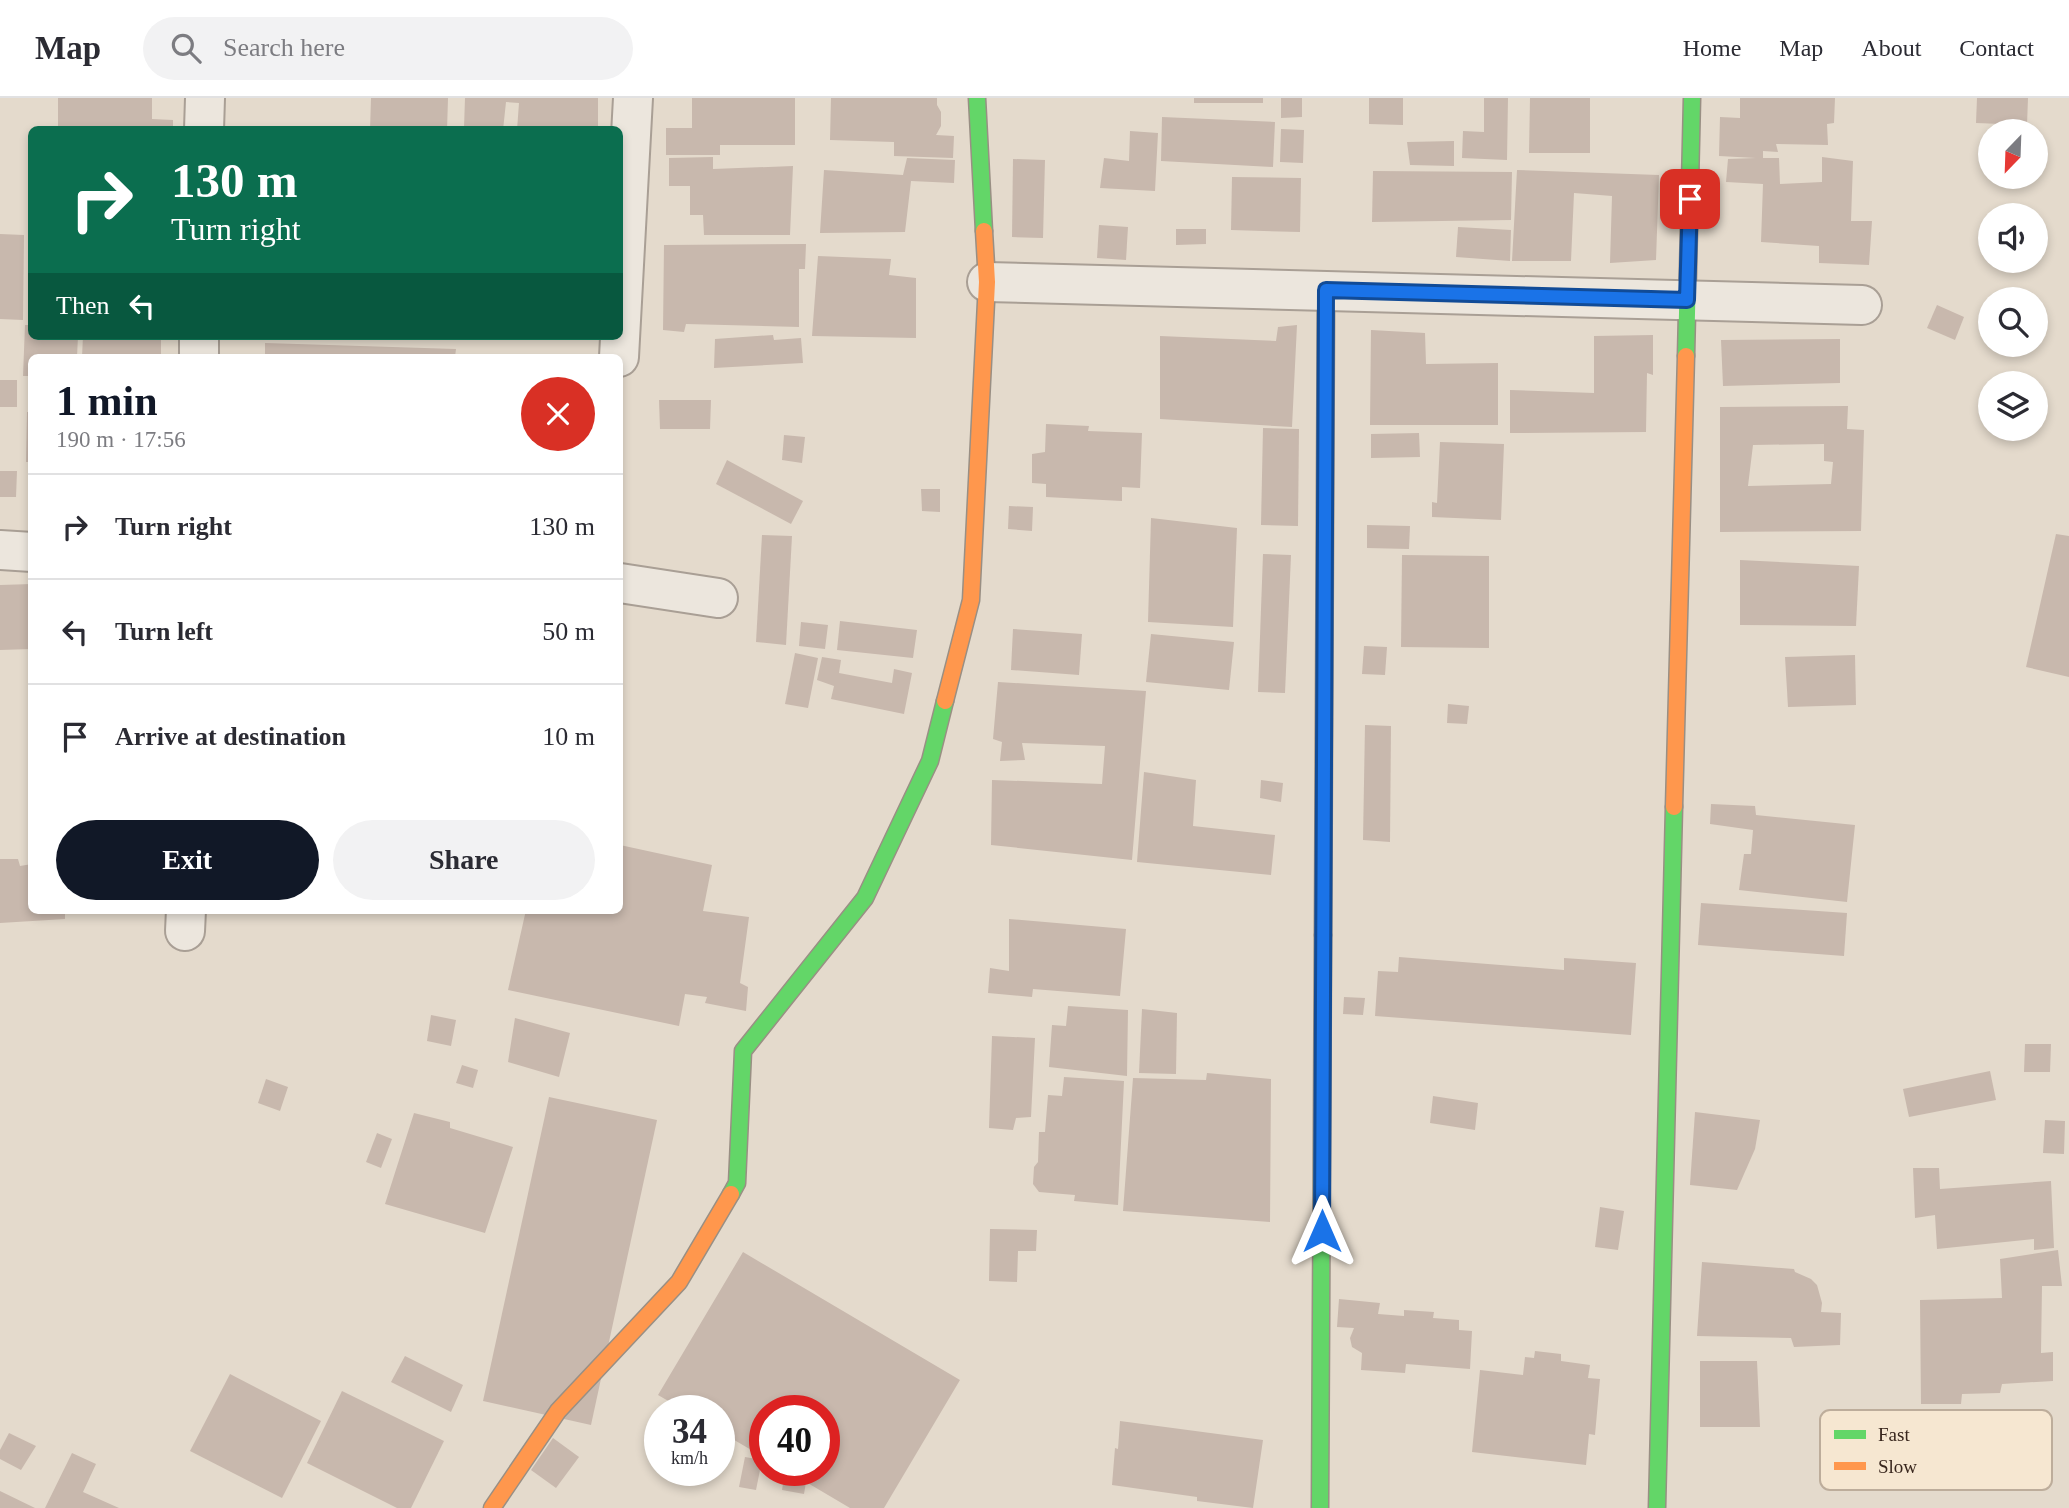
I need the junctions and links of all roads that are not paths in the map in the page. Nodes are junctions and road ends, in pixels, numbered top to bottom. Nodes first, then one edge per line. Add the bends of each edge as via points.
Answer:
1 (205, 98) edge
2 (633, 98) edge
3 (977, 98) edge
4 (1692, 98) edge
5 (204, 126) edge
6 (987, 282) junction
7 (623, 283) edge
8 (1326, 290) junction
9 (1687, 300) junction
10 (1862, 305) dead end
11 (0, 550) edge
12 (28, 552) edge
13 (623, 583) edge
14 (718, 598) dead end
15 (492, 1508) edge
16 (1320, 1508) edge
17 (1657, 1508) edge

1 - 5 street
2 - 7 street
3 - 6 street
4 - 9 street
6 - 8 street
6 - 15 street via 971,600 930,761 865,898 743,1051 737,1183 705,1238 679,1282 558,1411
8 - 9 street
8 - 16 street
9 - 10 street
9 - 17 street
11 - 12 street
13 - 14 street

